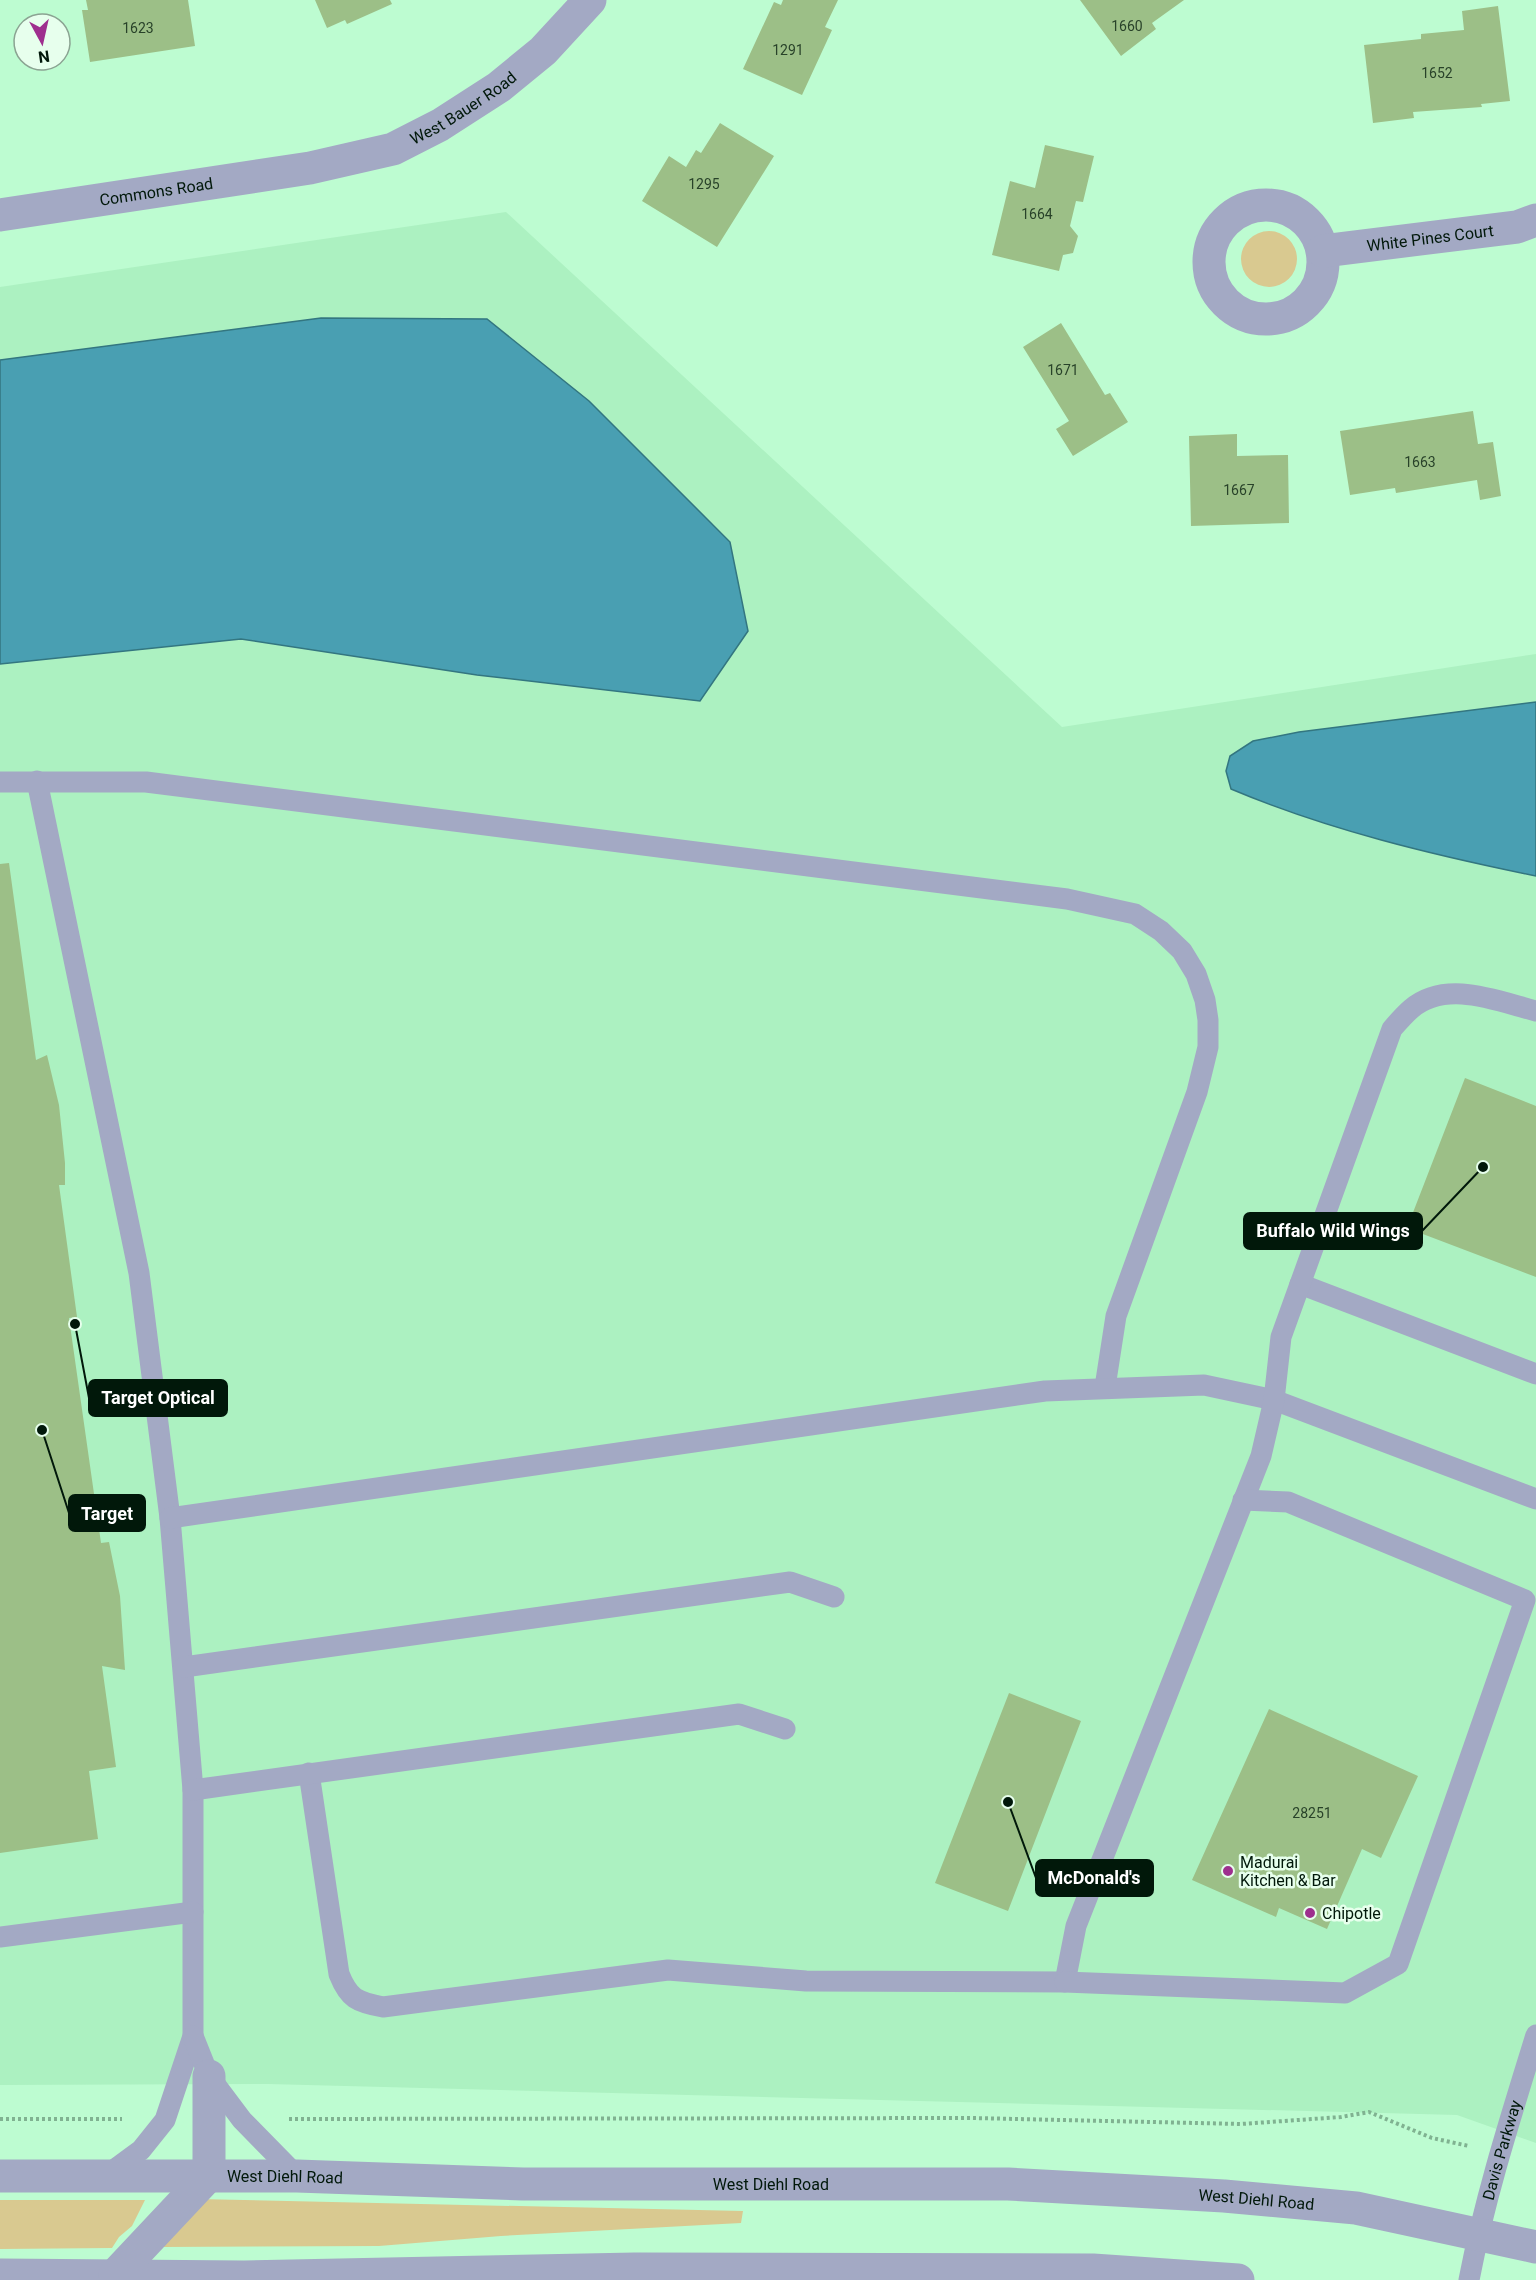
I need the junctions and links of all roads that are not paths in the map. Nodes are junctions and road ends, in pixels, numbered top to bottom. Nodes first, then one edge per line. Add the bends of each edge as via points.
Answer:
1 (590, 0) edge
2 (310, 168) joint
3 (0, 214) edge
4 (1536, 220) edge
5 (1323, 251) dead end
6 (37, 780) junction
7 (0, 782) edge
8 (1536, 1011) edge
9 (1300, 1284) junction
10 (1536, 1374) edge
11 (1105, 1387) junction
12 (1274, 1400) junction
13 (1536, 1499) edge
14 (1243, 1500) junction
15 (170, 1518) junction
16 (834, 1597) dead end
17 (184, 1667) junction
18 (785, 1729) dead end
19 (309, 1773) junction
20 (193, 1790) junction
21 (193, 1912) junction
22 (0, 1937) edge
23 (1065, 1982) junction
24 (1536, 2035) edge
25 (194, 2036) junction
26 (209, 2076) junction
27 (107, 2175) junction
28 (209, 2175) junction
29 (0, 2176) edge
30 (297, 2176) junction
31 (1479, 2232) junction
32 (1536, 2247) edge
33 (0, 2275) edge
34 (115, 2275) junction
35 (1238, 2280) edge
36 (1469, 2280) edge

1 - 2 street, West Bauer Road via 543,51 499,87 440,125 393,149
2 - 3 street, Commons Road
4 - 5 street, White Pines Court via 1517,227
6 - 7 lane
6 - 11 lane via 146,782 1067,899 1135,914 1182,951 1196,974 1205,1000 1208,1047 1197,1092 1116,1316
6 - 15 lane via 140,1273
8 - 9 lane via 1464,993 1434,996 1412,1008 1392,1029
9 - 10 lane
9 - 12 lane via 1281,1337
11 - 12 lane via 1204,1385
11 - 15 lane via 1045,1391
12 - 13 lane
12 - 14 lane via 1261,1456
14 - 23 lane via 1076,1926
14 - 23 lane via 1288,1502 1525,1600 1398,1964 1345,1993
15 - 17 lane
16 - 17 lane via 790,1582
17 - 20 lane
18 - 19 lane via 739,1714
19 - 20 lane
19 - 23 lane via 339,1974 346,1993 364,2003 383,2007 668,1970 806,1981
20 - 21 lane
21 - 22 lane
21 - 25 lane
24 - 31 lane, Davis Parkway
25 - 26 lane
25 - 27 lane via 165,2120 141,2150
26 - 28 street
26 - 30 lane via 242,2120
27 - 28 street, West Diehl Road
27 - 29 street, West Diehl Road
28 - 30 street, West Diehl Road
28 - 34 street
30 - 31 street, West Diehl Road via 523,2184 1008,2184 1356,2208
31 - 32 street, West Diehl Road
31 - 36 lane, Davis Parkway
33 - 34 street
34 - 35 street via 232,2277 635,2269 1058,2270

